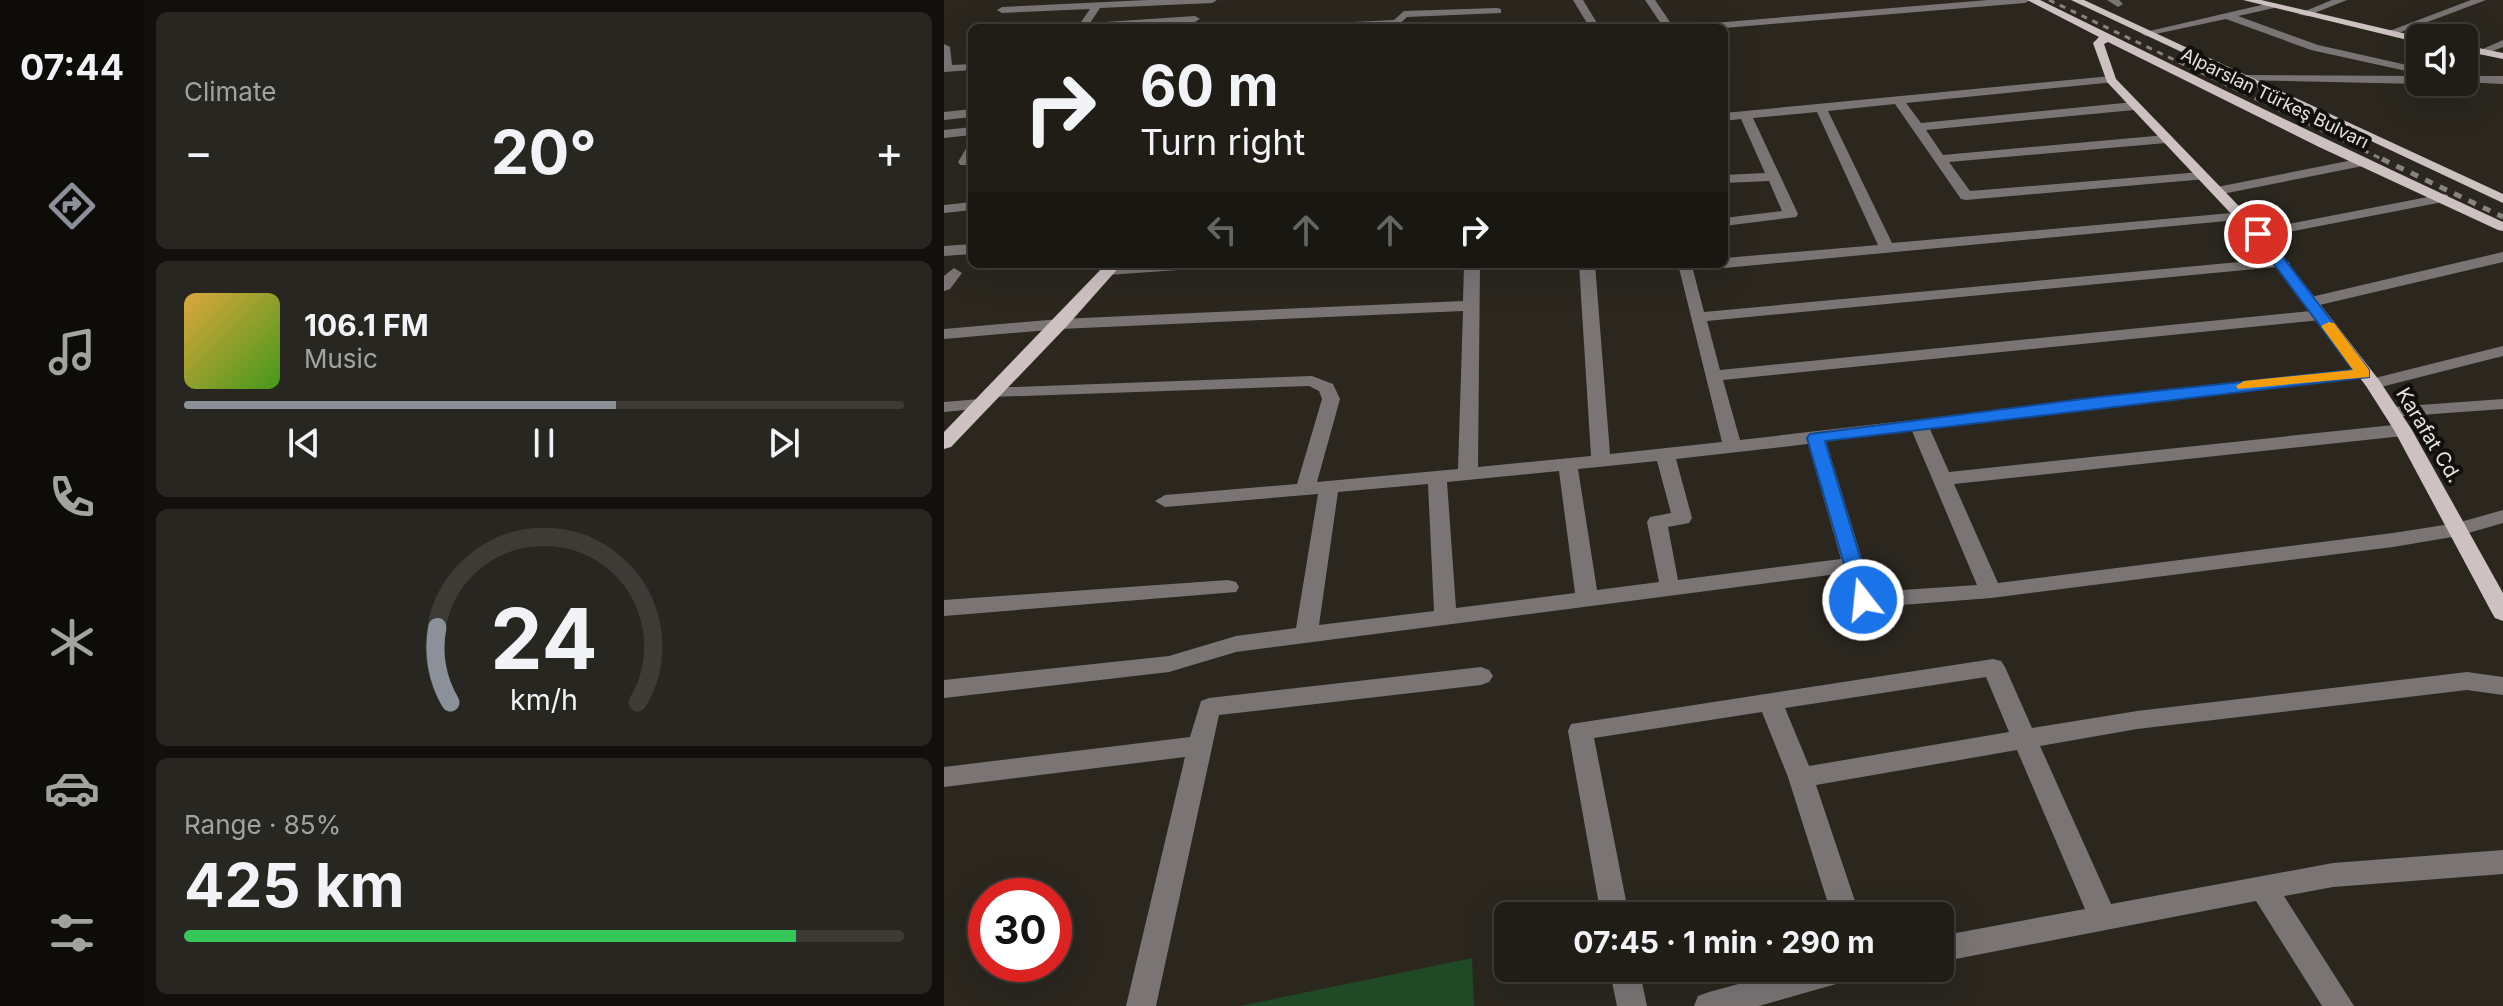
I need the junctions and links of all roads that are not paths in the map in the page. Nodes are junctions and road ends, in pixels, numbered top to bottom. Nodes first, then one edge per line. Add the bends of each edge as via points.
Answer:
1 (1212, 0) edge
2 (1402, 0) edge
3 (1578, 0) edge
4 (1650, 0) edge
5 (2025, 0) edge
6 (2032, 0) edge
7 (2076, 0) edge
8 (2248, 0) edge
9 (2342, 0) edge
10 (2481, 0) edge
11 (1097, 6) junction
12 (1495, 6) edge
13 (2270, 6) junction
14 (1003, 9) edge
15 (1404, 14) junction
16 (2303, 14) junction
17 (2225, 15) junction
18 (1195, 19) dead end
19 (1084, 24) edge
20 (1169, 24) edge
21 (1376, 24) edge
22 (1593, 24) edge
23 (1666, 24) edge
24 (1728, 25) edge
25 (2146, 33) junction
26 (2389, 33) junction
27 (2109, 36) junction
28 (2406, 37) edge
29 (2503, 43) edge
30 (944, 47) edge
31 (2331, 51) junction
32 (2478, 51) edge
33 (2482, 52) junction
34 (2503, 56) edge
35 (968, 67) edge
36 (2406, 68) edge
37 (945, 69) edge
38 (2243, 78) junction
39 (2286, 78) junction
40 (2111, 80) junction
41 (2406, 80) edge
42 (2478, 80) edge
43 (2503, 80) edge
44 (1898, 100) junction
45 (2134, 106) junction
46 (1821, 108) junction
47 (968, 113) edge
48 (1745, 115) junction
49 (944, 116) edge
50 (1728, 117) edge
51 (1917, 127) junction
52 (968, 131) edge
53 (944, 134) edge
54 (2166, 139) junction
55 (1940, 159) junction
56 (2363, 162) junction
57 (2201, 176) junction
58 (1774, 177) junction
59 (1728, 179) edge
60 (2217, 191) junction
61 (2443, 198) junction
62 (2503, 199) edge
63 (968, 206) edge
64 (944, 209) edge
65 (2243, 216) junction
66 (1728, 222) edge
67 (2503, 227) edge
68 (2258, 234) junction
69 (1887, 248) junction
70 (968, 249) edge
71 (944, 251) edge
72 (2503, 257) edge
73 (1728, 263) edge
74 (2282, 263) junction
75 (1110, 268) edge
76 (1472, 268) edge
77 (1587, 268) edge
78 (1685, 268) edge
79 (1470, 306) junction
80 (2316, 309) junction
81 (1698, 317) junction
82 (1060, 324) junction
83 (944, 334) edge
84 (2503, 351) edge
85 (1713, 376) junction
86 (2368, 379) junction
87 (986, 398) junction
88 (2503, 404) edge
89 (944, 407) edge
90 (2392, 412) junction
91 (1918, 424) junction
92 (2403, 430) junction
93 (1816, 438) junction
94 (944, 443) edge
95 (1732, 446) junction
96 (1665, 453) junction
97 (1601, 460) junction
98 (1568, 464) junction
99 (1468, 474) junction
100 (1437, 478) junction
101 (1942, 479) junction
102 (1329, 487) junction
103 (1305, 489) junction
104 (1165, 501) dead end
105 (2503, 516) edge
106 (2458, 529) junction
107 (1853, 565) junction
108 (1668, 579) dead end
109 (1228, 587) dead end
110 (1991, 591) junction
111 (1587, 598) junction
112 (944, 608) edge
113 (2503, 613) edge
114 (1445, 617) junction
115 (1306, 635) junction
116 (1481, 676) dead end
117 (2503, 686) edge
118 (944, 689) edge
119 (1770, 702) junction
120 (2027, 739) junction
121 (1200, 745) junction
122 (944, 777) edge
123 (1801, 777) junction
124 (2503, 862) edge
125 (2263, 888) junction
126 (1612, 902) edge
127 (1841, 902) edge
128 (2103, 918) junction
129 (1954, 946) edge
130 (1627, 982) edge
131 (1796, 982) edge
132 (1141, 1006) edge
133 (1632, 1006) edge
134 (1709, 1006) edge
135 (2339, 1006) edge

1 - 11 street
2 - 15 street
3 - 22 street
4 - 23 street
5 - 24 street
6 - 27 main road, Alparslan Türkeş Bulvarı
7 - 25 main road, Alparslan Türkeş Bulvarı
8 - 13 main road
9 - 16 street
10 - 26 street
11 - 14 street
11 - 19 street
12 - 15 street
13 - 16 main road
13 - 17 street
15 - 21 street via 1397,23
16 - 26 main road
17 - 25 street
17 - 31 street
18 - 20 street
25 - 38 main road, Alparslan Türkeş Bulvarı
26 - 28 main road
27 - 40 main road, Karafat Cd. via 2098,43
27 - 56 main road, Alparslan Türkeş Bulvarı
29 - 33 street
30 - 37 street
31 - 36 street
31 - 39 street
32 - 33 main road
33 - 34 main road
35 - 37 street
38 - 39 street
38 - 62 main road, Alparslan Türkeş Bulvarı
39 - 41 street
40 - 44 street
40 - 45 main road, Karafat Cd.
42 - 43 street
44 - 46 street
44 - 51 street
45 - 51 street
45 - 54 main road, Karafat Cd.
46 - 48 street
46 - 69 street
47 - 49 street
48 - 50 street
48 - 58 street
51 - 55 street
52 - 53 street
54 - 55 street
54 - 57 main road, Karafat Cd.
55 - 57 street via 1966,196
56 - 60 street
56 - 61 main road, Alparslan Türkeş Bulvarı
57 - 60 main road, Karafat Cd.
58 - 59 street
58 - 66 street via 1791,214
60 - 65 main road, Karafat Cd.
61 - 67 main road, Alparslan Türkeş Bulvarı
61 - 68 street
63 - 64 street
65 - 68 main road, Karafat Cd.
65 - 69 street
68 - 74 main road, Karafat Cd.
69 - 73 street
70 - 71 street
72 - 80 street
74 - 80 main road, Karafat Cd.
74 - 81 street
75 - 82 main road
76 - 79 street
77 - 97 street
78 - 81 street
79 - 82 street
79 - 99 street
80 - 85 street
80 - 86 main road, Karafat Cd.
81 - 85 street
82 - 83 street
82 - 87 main road
84 - 86 street
85 - 95 street
86 - 90 main road, Karafat Cd.
86 - 91 street
87 - 89 street
87 - 94 main road
87 - 103 street via 1312,381 1327,388 1331,399
88 - 90 street
90 - 92 main road, Karafat Cd.
91 - 93 street
91 - 101 street
92 - 101 street
92 - 106 main road, Karafat Cd.
93 - 95 street
93 - 107 street
95 - 96 street
96 - 97 street
96 - 108 street via 1682,518 1657,522
97 - 98 street
98 - 99 street
98 - 111 street
99 - 100 street
100 - 102 street
100 - 114 street
101 - 110 street
102 - 103 street
102 - 115 street
103 - 104 street
105 - 106 street
106 - 110 street
106 - 113 main road, Karafat Cd.
107 - 110 street via 1863,600
107 - 111 street
109 - 112 street
111 - 114 street
114 - 115 street
115 - 118 street via 1236,644 1169,664
116 - 121 street via 1209,707
117 - 120 street via 2467,681 2137,720
119 - 120 street via 1993,667
119 - 123 street
119 - 126 street via 1580,731
120 - 123 street
120 - 128 street
121 - 122 street
121 - 132 street
123 - 127 street
124 - 125 street via 2333,875
125 - 128 street
125 - 135 street
128 - 129 street
130 - 133 street
131 - 134 street

